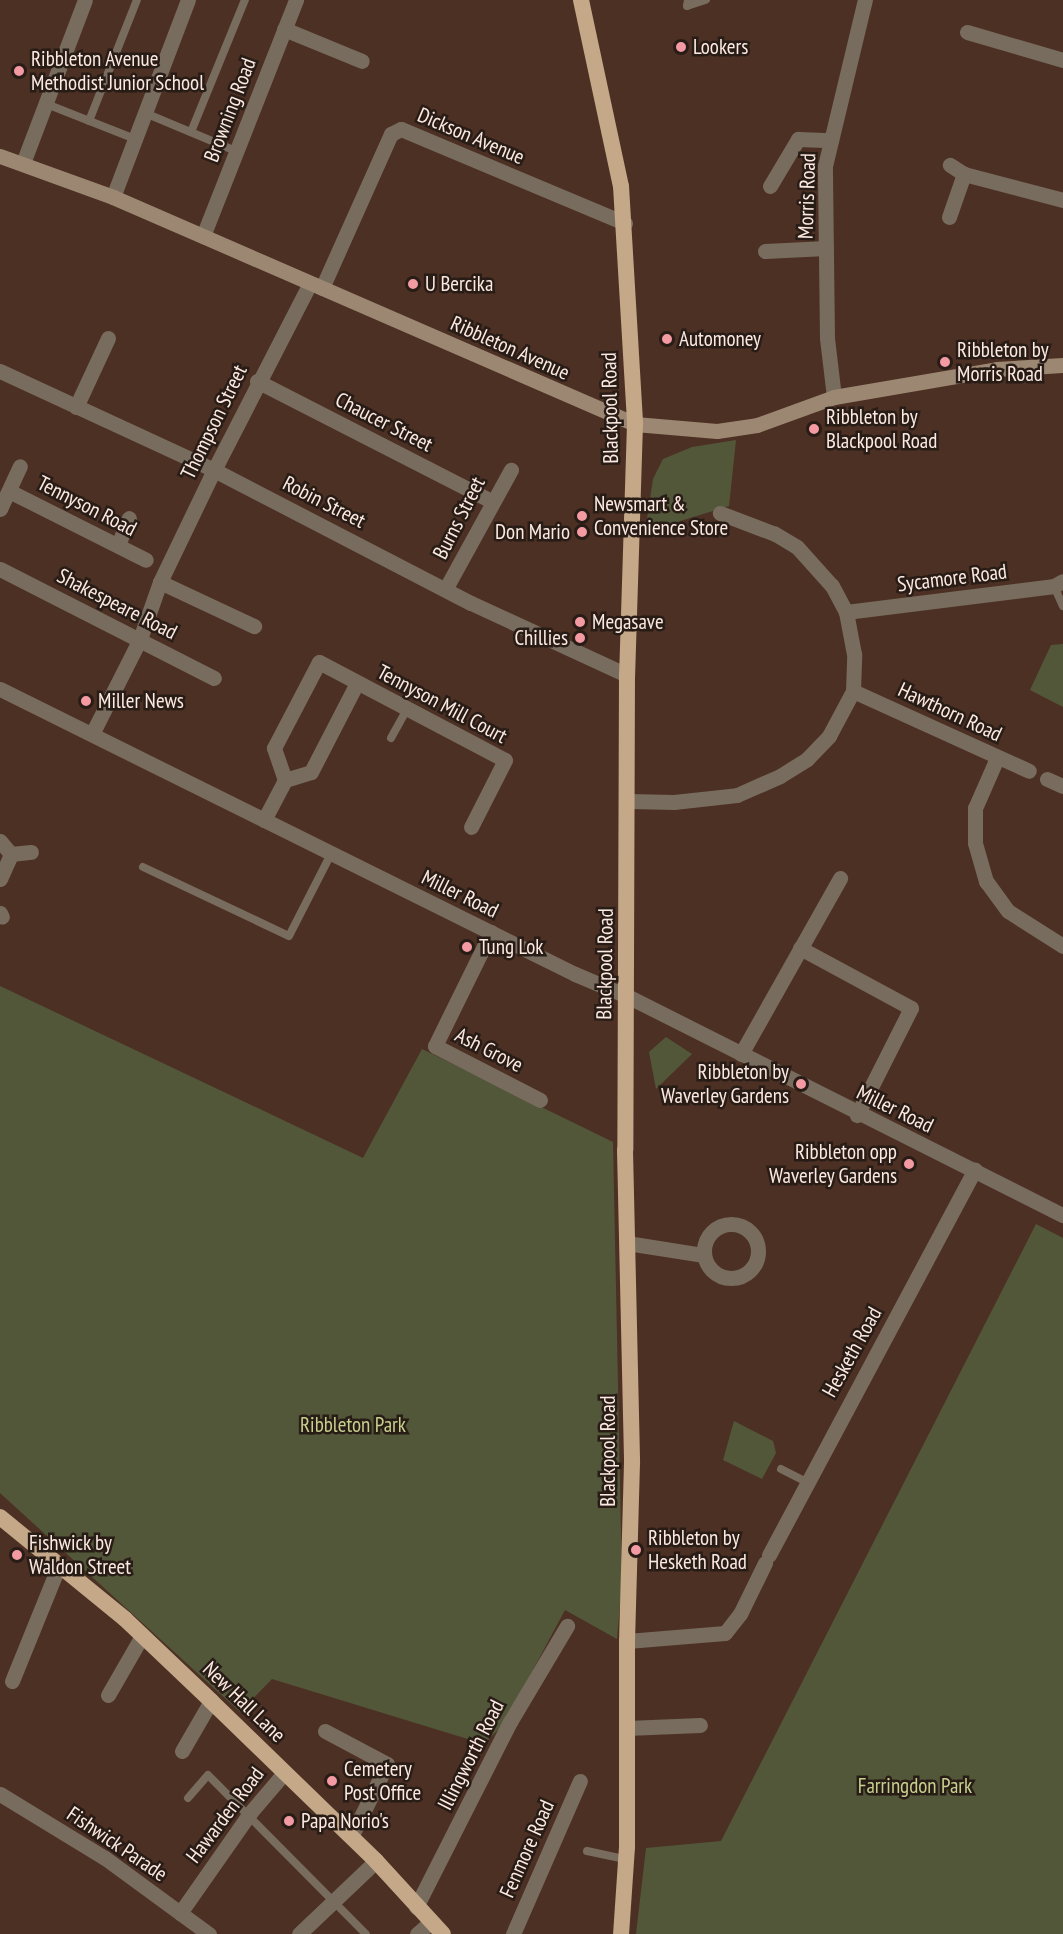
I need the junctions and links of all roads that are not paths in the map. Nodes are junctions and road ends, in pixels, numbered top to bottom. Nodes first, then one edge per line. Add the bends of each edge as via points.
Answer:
1 (85, 0) edge
2 (137, 0) edge
3 (188, 0) edge
4 (245, 0) edge
5 (296, 0) edge
6 (581, 0) edge
7 (688, 0) edge
8 (706, 0) edge
9 (865, 0) edge
10 (284, 30) junction
11 (967, 32) dead end
12 (1063, 60) edge
13 (362, 61) dead end
14 (44, 103) junction
15 (145, 113) junction
16 (89, 121) junction
17 (191, 132) junction
18 (135, 139) junction
19 (831, 140) junction
20 (236, 151) junction
21 (0, 156) edge
22 (23, 163) junction
23 (950, 165) dead end
24 (964, 174) junction
25 (770, 186) dead end
26 (113, 197) junction
27 (1063, 200) edge
28 (949, 217) dead end
29 (625, 223) junction
30 (203, 236) junction
31 (826, 248) junction
32 (765, 251) dead end
33 (316, 285) junction
34 (108, 338) dead end
35 (1063, 365) edge
36 (0, 371) edge
37 (258, 381) junction
38 (834, 397) junction
39 (76, 407) junction
40 (635, 424) junction
41 (20, 466) dead end
42 (214, 470) junction
43 (511, 470) dead end
44 (9, 491) junction
45 (491, 501) junction
46 (0, 509) edge
47 (720, 513) dead end
48 (129, 518) dead end
49 (118, 545) junction
50 (146, 560) dead end
51 (0, 569) edge
52 (160, 582) junction
53 (1058, 584) edge
54 (446, 588) junction
55 (1063, 606) edge
56 (846, 612) junction
57 (254, 626) dead end
58 (140, 639) junction
59 (627, 675) junction
60 (214, 678) dead end
61 (357, 682) junction
62 (0, 689) edge
63 (853, 691) junction
64 (407, 709) junction
65 (92, 734) junction
66 (391, 738) dead end
67 (997, 758) junction
68 (1029, 771) dead end
69 (1047, 779) dead end
70 (285, 780) junction
71 (1063, 786) edge
72 (629, 801) junction
73 (264, 820) junction
74 (471, 827) dead end
75 (0, 841) edge
76 (32, 852) dead end
77 (11, 854) junction
78 (331, 854) junction
79 (142, 867) dead end
80 (840, 878) dead end
81 (0, 879) edge
82 (491, 932) junction
83 (1063, 946) edge
84 (800, 948) junction
85 (627, 996) junction
86 (741, 1054) junction
87 (540, 1100) dead end
88 (857, 1114) junction
89 (975, 1170) junction
90 (1063, 1215) edge
91 (627, 1243) junction
92 (704, 1254) dead end
93 (781, 1469) dead end
94 (805, 1481) junction
95 (0, 1517) edge
96 (59, 1565) junction
97 (567, 1626) dead end
98 (142, 1636) junction
99 (627, 1641) junction
100 (12, 1681) dead end
101 (108, 1695) dead end
102 (211, 1701) junction
103 (700, 1725) dead end
104 (627, 1728) junction
105 (325, 1731) dead end
106 (182, 1751) dead end
107 (284, 1773) junction
108 (580, 1781) dead end
109 (0, 1794) edge
110 (189, 1798) dead end
111 (250, 1813) junction
112 (351, 1838) junction
113 (587, 1851) dead end
114 (626, 1859) junction
115 (375, 1861) junction
116 (335, 1899) junction
117 (417, 1907) junction
118 (180, 1912) junction
119 (437, 1928) edge
120 (209, 1934) edge
121 (299, 1934) edge
122 (366, 1934) edge
123 (417, 1934) edge
124 (513, 1934) edge
125 (621, 1934) edge

1 - 14 street
2 - 16 lane
3 - 15 street
4 - 17 lane
5 - 10 street, Browning Road
6 - 29 highway, Blackpool Road via 621,186
7 - 8 lane via 687,6
9 - 19 street, Morris Road
10 - 13 street
10 - 20 street, Browning Road
11 - 12 street
14 - 16 lane
14 - 22 street
15 - 17 lane
15 - 18 street
16 - 18 lane
17 - 20 lane
18 - 26 street
19 - 25 street via 798,139
19 - 31 street, Morris Road via 825,166
20 - 30 street, Browning Road
21 - 22 main road, Ribbleton Avenue
22 - 26 main road, Ribbleton Avenue
23 - 24 street
24 - 27 street
24 - 28 street
26 - 30 main road, Ribbleton Avenue
29 - 33 street, Dickson Avenue via 401,129 391,134
29 - 40 highway, Blackpool Road
30 - 33 main road, Ribbleton Avenue
31 - 32 street
31 - 38 street, Morris Road via 827,338
33 - 37 street, Thompson Street
33 - 40 main road, Ribbleton Avenue
34 - 39 street
35 - 38 main road, Ribbleton Avenue via 997,369
36 - 39 street, Robin Street
37 - 42 street, Thompson Street
37 - 45 street, Chaucer Street
38 - 40 main road, Ribbleton Avenue via 757,425 717,431
39 - 42 street, Robin Street
40 - 59 highway, Blackpool Road
41 - 44 street
42 - 52 street, Thompson Street
42 - 54 street, Robin Street
43 - 45 street, Burns Street
44 - 46 street
44 - 49 street, Tennyson Road
45 - 54 street, Burns Street
47 - 56 street via 775,534 797,548 832,586
48 - 49 street
49 - 50 street, Tennyson Road
51 - 58 street, Shakespeare Road
52 - 57 street
52 - 58 street, Thompson Street
53 - 55 lane
53 - 56 street, Sycamore Road
54 - 59 street, Robin Street
56 - 63 street via 854,654
58 - 60 street, Shakespeare Road
58 - 65 street, Thompson Street
59 - 72 highway, Blackpool Road
61 - 64 street, Tennyson Mill Court
61 - 70 street, Tennyson Mill Court via 311,772
61 - 70 street, Tennyson Mill Court via 319,662 274,748
62 - 65 street, Miller Road
63 - 67 street, Hawthorn Road
63 - 72 street via 829,736 807,759 780,776 737,795 674,802
64 - 66 lane
64 - 74 street, Tennyson Mill Court via 505,760
65 - 73 street, Miller Road
67 - 68 street, Hawthorn Road
67 - 83 street via 975,808 975,843 987,881 1008,910
69 - 71 street
70 - 73 street
72 - 85 highway, Blackpool Road
73 - 78 street, Miller Road
75 - 77 street
76 - 77 street
77 - 81 street
78 - 79 lane via 288,936
78 - 82 street, Miller Road
80 - 84 street
82 - 85 street, Miller Road
82 - 87 street, Ash Grove via 435,1046
84 - 86 street
84 - 88 street via 911,1008
85 - 86 street, Miller Road
85 - 91 highway, Blackpool Road
86 - 88 street, Miller Road
88 - 89 street, Miller Road
89 - 90 street, Miller Road
89 - 94 street, Hesketh Road
91 - 92 street
91 - 99 highway, Blackpool Road via 632,1462
93 - 94 lane
94 - 99 street, Hesketh Road via 740,1614 725,1633
95 - 96 highway, New Hall Lane
96 - 98 highway, New Hall Lane
96 - 100 street
97 - 117 street, Illingworth Road via 510,1722
98 - 101 street
98 - 102 highway, New Hall Lane
99 - 104 highway, Blackpool Road
102 - 106 street
102 - 107 highway, New Hall Lane
103 - 104 street
104 - 114 highway, Blackpool Road
105 - 112 street via 387,1764
107 - 111 street, Hawarden Road
107 - 112 highway, New Hall Lane
108 - 124 street, Fenmore Road
109 - 118 street, Fishwick Parade via 105,1858
110 - 111 lane via 208,1775
111 - 116 lane
111 - 118 street, Hawarden Road
112 - 115 highway, New Hall Lane
113 - 114 lane
114 - 125 highway, Blackpool Road
115 - 116 street
115 - 117 highway, New Hall Lane
116 - 121 street
116 - 122 lane
117 - 119 highway, New Hall Lane
118 - 120 street, Fishwick Parade
119 - 123 street

